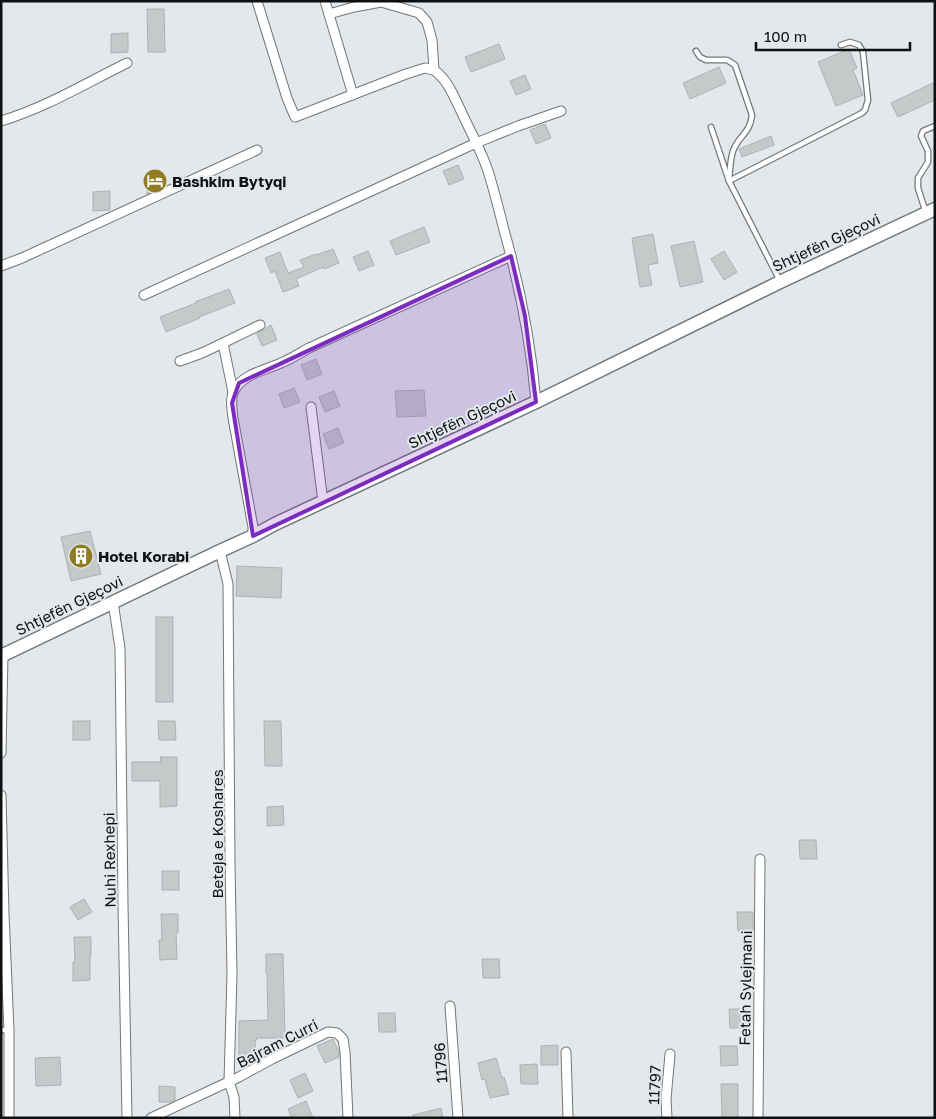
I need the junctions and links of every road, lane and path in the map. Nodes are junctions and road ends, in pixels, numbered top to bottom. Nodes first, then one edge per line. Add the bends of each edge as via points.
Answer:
1 (257, 1) edge
2 (325, 1) edge
3 (329, 14) junction
4 (841, 45) dead end
5 (696, 51) dead end
6 (127, 63) dead end
7 (434, 70) junction
8 (353, 95) junction
9 (561, 110) dead end
10 (1, 121) edge
11 (935, 126) edge
12 (711, 127) dead end
13 (476, 143) junction
14 (257, 150) dead end
15 (729, 181) junction
16 (931, 211) edge
17 (511, 256) junction
18 (1, 266) edge
19 (780, 282) junction
20 (144, 295) dead end
21 (260, 325) dead end
22 (223, 343) junction
23 (180, 361) dead end
24 (233, 392) junction
25 (536, 402) junction
26 (311, 407) dead end
27 (323, 502) junction
28 (253, 536) junction
29 (220, 551) junction
30 (113, 602) junction
31 (2, 655) edge
32 (1, 752) edge
33 (1, 795) edge
34 (760, 859) dead end
35 (450, 1006) dead end
36 (5, 1030) edge
37 (566, 1052) dead end
38 (670, 1054) dead end
39 (229, 1082) junction
40 (5, 1100) edge
41 (9, 1118) edge
42 (127, 1118) edge
43 (151, 1118) edge
44 (235, 1118) edge
45 (348, 1118) edge
46 (458, 1118) edge
47 (568, 1118) edge
48 (667, 1118) edge
49 (758, 1118) edge

1 - 8 street via 295,118
2 - 3 street
3 - 7 street via 380,2 418,13 427,22
3 - 8 street
4 - 15 lane via 850,42 859,45 864,52 868,100 862,114
5 - 15 lane via 706,60 727,60 735,65 752,115 747,132 733,152
6 - 10 street via 42,106
7 - 8 street via 425,68
7 - 13 street via 448,86
9 - 13 street
11 - 16 lane via 922,131 928,162 918,178 918,188
12 - 15 lane
13 - 17 street via 488,170
13 - 20 street
14 - 18 street
15 - 19 lane
16 - 19 street, Shtjefën Gjeçovi
17 - 24 street via 250,376
17 - 25 street via 525,316
19 - 25 street, Shtjefën Gjeçovi
21 - 22 street
22 - 23 street
22 - 24 street
24 - 28 street via 233,418
25 - 27 street, Shtjefën Gjeçovi
26 - 27 street
27 - 28 street, Shtjefën Gjeçovi
28 - 29 street, Shtjefën Gjeçovi
29 - 30 street, Shtjefën Gjeçovi
29 - 39 street, Beteja e Koshares via 228,584 229,620 232,974
30 - 31 street, Shtjefën Gjeçovi
30 - 42 street, Nuhi Rexhepi via 120,648
31 - 32 street
33 - 36 street
34 - 49 street, Fetah Sylejmani
35 - 46 street, 11796
36 - 40 street
37 - 47 street
38 - 48 street, 11797
39 - 43 street, Bajram Curri
39 - 44 street, Beteja e Koshares
39 - 45 street, Bajram Curri via 328,1032 337,1033 343,1039 345,1052
40 - 41 street

